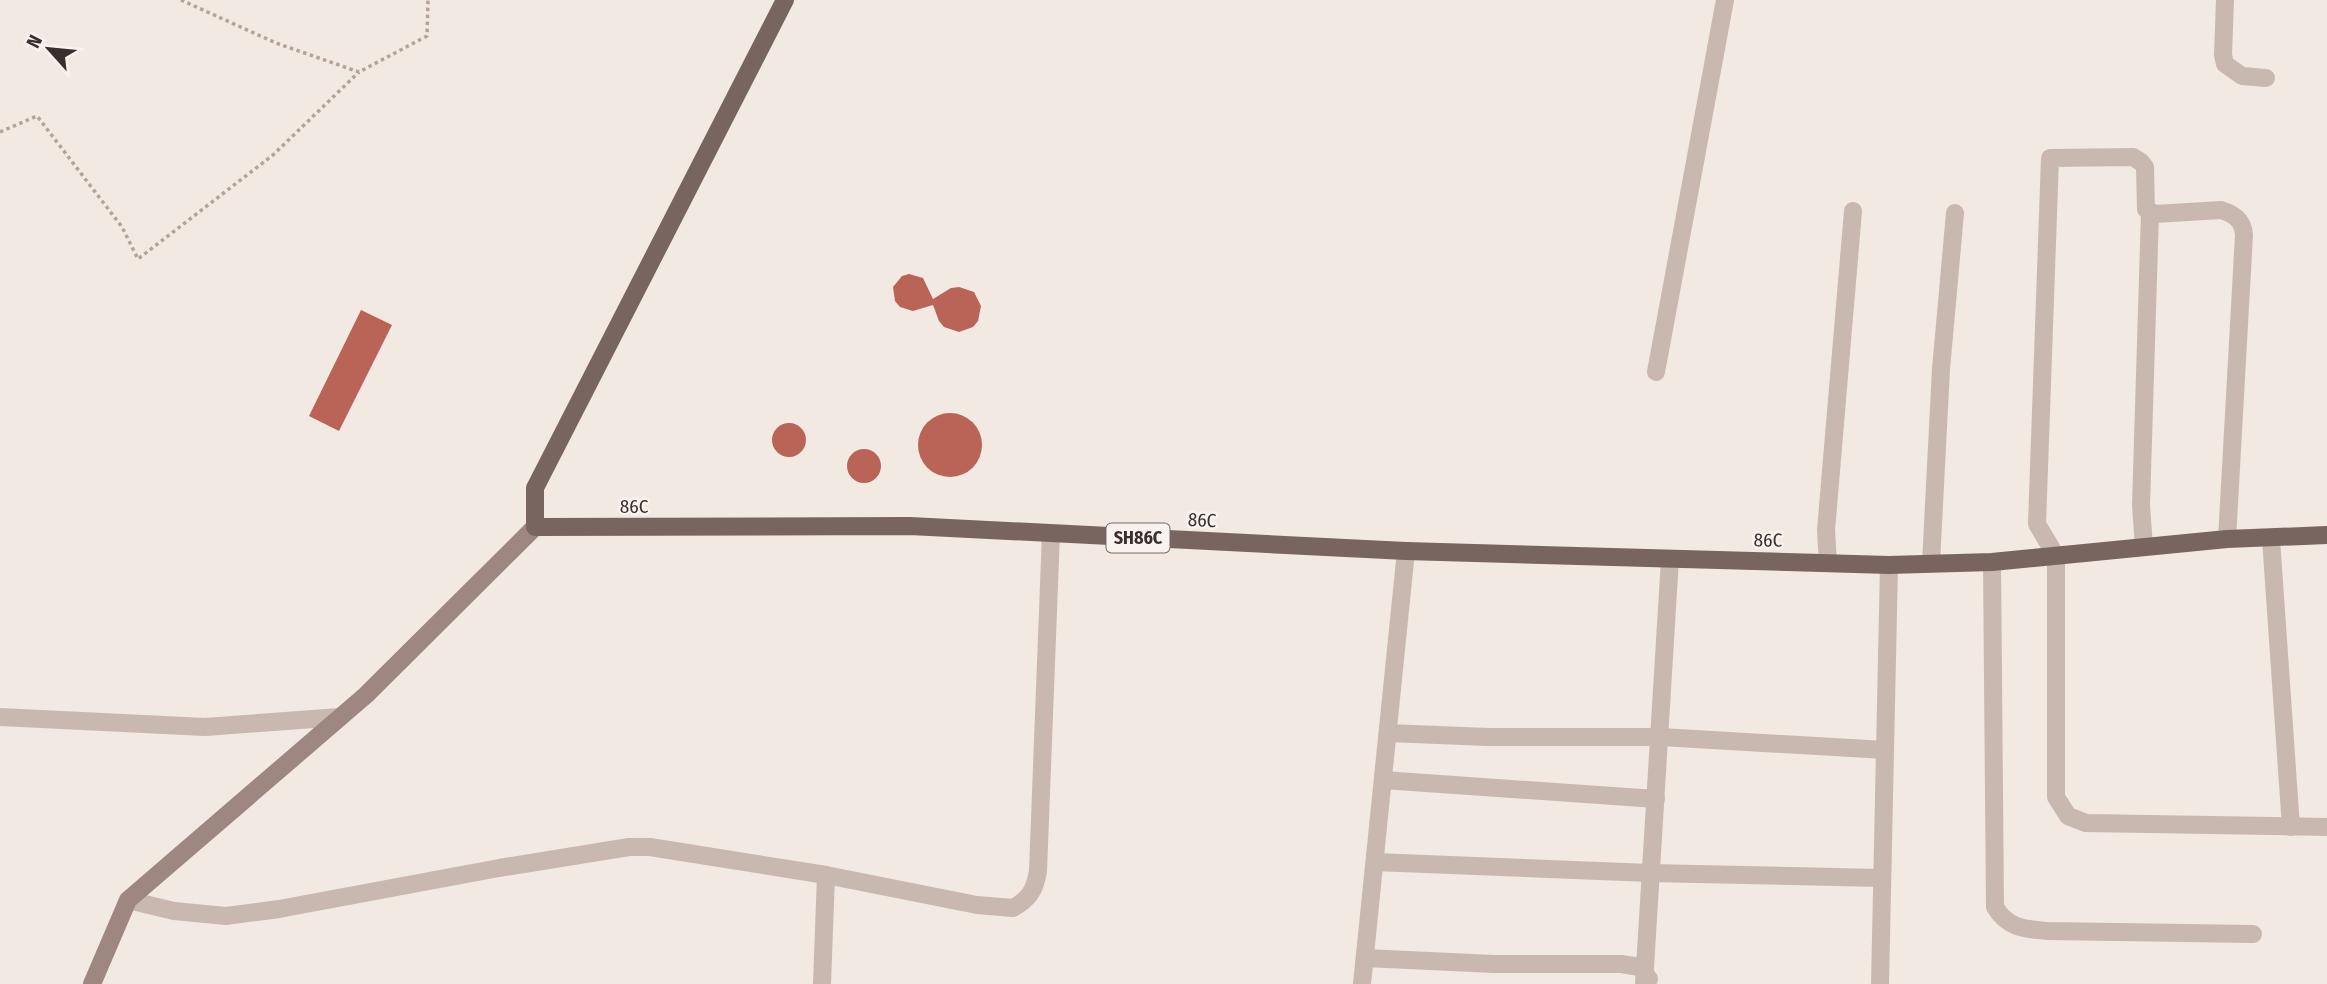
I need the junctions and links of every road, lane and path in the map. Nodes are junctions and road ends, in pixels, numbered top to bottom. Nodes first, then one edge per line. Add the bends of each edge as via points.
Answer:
1 (181, 0) edge
2 (428, 0) edge
3 (785, 0) edge
4 (1725, 0) edge
5 (2225, 0) edge
6 (359, 72) junction
7 (2266, 78) dead end
8 (0, 132) edge
9 (1853, 211) dead end
10 (1955, 213) dead end
11 (2150, 213) junction
12 (1656, 372) dead end
13 (535, 527) junction
14 (1051, 533) junction
15 (2327, 535) edge
16 (2271, 539) junction
17 (2227, 540) junction
18 (2144, 547) junction
19 (1406, 551) junction
20 (2056, 556) junction
21 (1670, 559) junction
22 (1992, 562) junction
23 (1828, 563) junction
24 (1931, 563) junction
25 (1889, 565) junction
26 (0, 717) edge
27 (340, 717) junction
28 (1388, 733) junction
29 (1661, 737) junction
30 (1885, 750) junction
31 (1383, 780) junction
32 (1656, 799) junction
33 (2291, 827) junction
34 (2327, 827) edge
35 (1375, 862) junction
36 (1650, 873) junction
37 (826, 875) junction
38 (1882, 878) junction
39 (128, 900) junction
40 (2253, 934) dead end
41 (1365, 958) junction
42 (1647, 980) edge
43 (92, 984) edge
44 (822, 984) edge
45 (1362, 984) edge
46 (1880, 984) edge

1 - 6 path via 276,43
2 - 6 path via 427,36
3 - 13 main road via 535,488
4 - 12 street
5 - 7 street via 2225,64 2242,76
6 - 8 path via 273,155 138,259 122,227 37,116
9 - 23 street via 1826,530
10 - 24 street
11 - 17 street via 2221,210 2236,217 2244,228
11 - 18 street via 2141,505
11 - 20 street via 2146,209 2145,167 2137,159 2050,158 2037,524
13 - 14 main road, 86C / SH86C via 910,526
13 - 27 main road
14 - 19 main road, 86C / SH86C
14 - 37 street via 1041,839 1036,886 1029,897 1013,908 1001,909
15 - 16 main road, 86C / SH86C
16 - 17 main road, 86C / SH86C
16 - 33 street
17 - 18 main road, 86C / SH86C
18 - 20 main road, 86C / SH86C
19 - 21 main road, 86C / SH86C
19 - 28 street
20 - 22 main road, 86C / SH86C
20 - 33 street via 2055,786 2061,808 2086,823
21 - 23 main road, 86C / SH86C
21 - 29 street
22 - 24 main road, 86C / SH86C
22 - 40 street via 1995,907 2000,915 2017,928 2029,929
23 - 25 main road, 86C / SH86C
24 - 25 main road, 86C / SH86C
25 - 30 street
26 - 27 street via 205,727
27 - 39 main road
28 - 29 street
28 - 31 street
29 - 30 street
29 - 32 street
30 - 38 street
31 - 32 street
31 - 35 street
32 - 36 street
33 - 34 street
35 - 36 street
35 - 41 street
36 - 38 street
36 - 42 street
37 - 39 street via 629,847 226,916
37 - 44 street
38 - 46 street
39 - 43 main road
41 - 42 street via 1634,965
41 - 45 street

